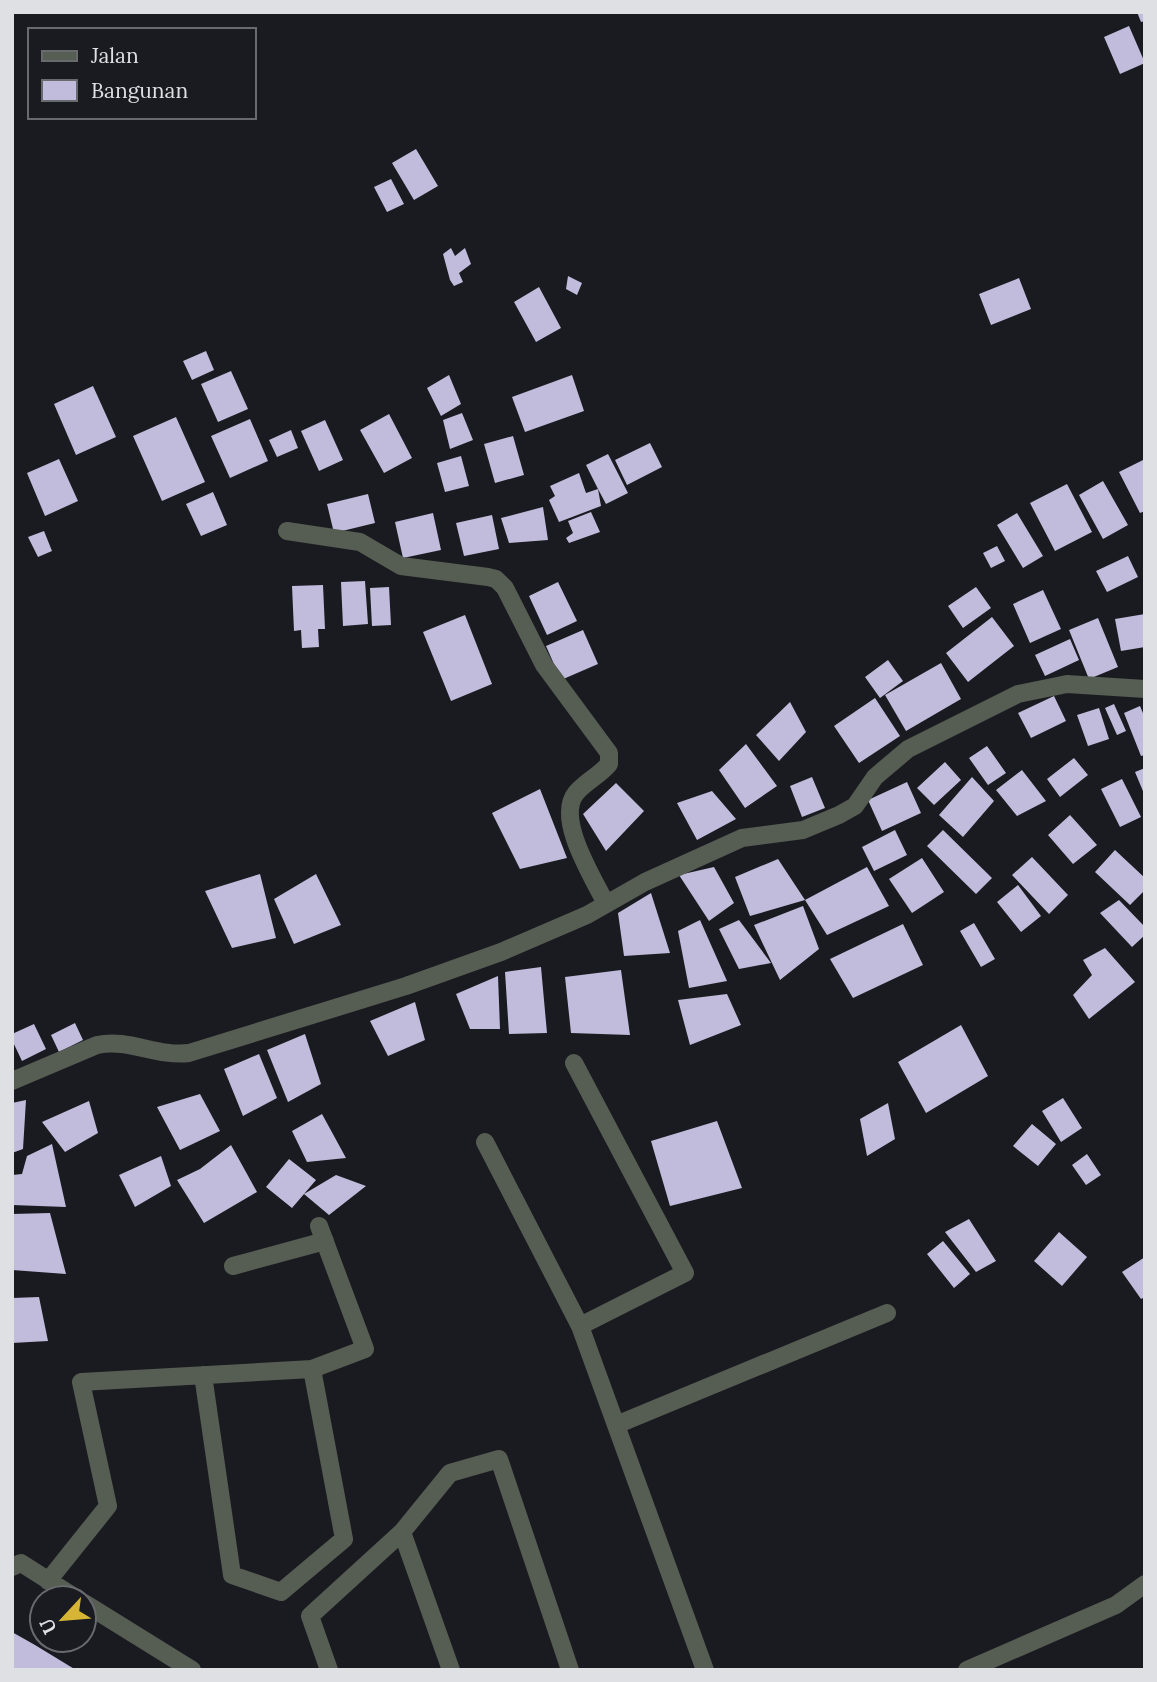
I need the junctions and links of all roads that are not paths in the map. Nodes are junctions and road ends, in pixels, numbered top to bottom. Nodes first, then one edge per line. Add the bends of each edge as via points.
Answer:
1 (287, 531) dead end
2 (1145, 689) edge
3 (606, 905) junction
4 (574, 1063) dead end
5 (12, 1081) edge
6 (485, 1142) dead end
7 (233, 1266) dead end
8 (887, 1313) dead end
9 (580, 1326) junction
10 (312, 1369) junction
11 (203, 1375) junction
12 (616, 1425) junction
13 (402, 1532) junction
14 (12, 1567) edge
15 (48, 1581) junction
16 (53, 1584) edge
17 (1145, 1584) edge
18 (98, 1612) edge
19 (192, 1670) edge
20 (330, 1670) edge
21 (451, 1670) edge
22 (570, 1670) edge
23 (705, 1670) edge
24 (967, 1670) edge

1 - 3 street via 360,542 401,566 488,577 505,587 544,665 609,753 609,764 577,792 569,812 575,839
2 - 3 street via 1067,684 1018,694 908,749 874,777 855,806 839,815 803,831 742,838
3 - 5 street via 489,956 208,1049 173,1055 111,1042
4 - 9 street via 685,1273
6 - 9 street
7 - 10 street via 322,1233 365,1349
8 - 12 street
9 - 12 street
10 - 11 street
10 - 11 street via 344,1539 281,1592 232,1575
11 - 15 street via 80,1382 108,1506
12 - 23 street
13 - 20 street via 310,1616
13 - 21 street
13 - 22 street via 450,1473 499,1460
14 - 15 street via 21,1563
15 - 16 street
17 - 24 street via 1116,1605
18 - 19 street

